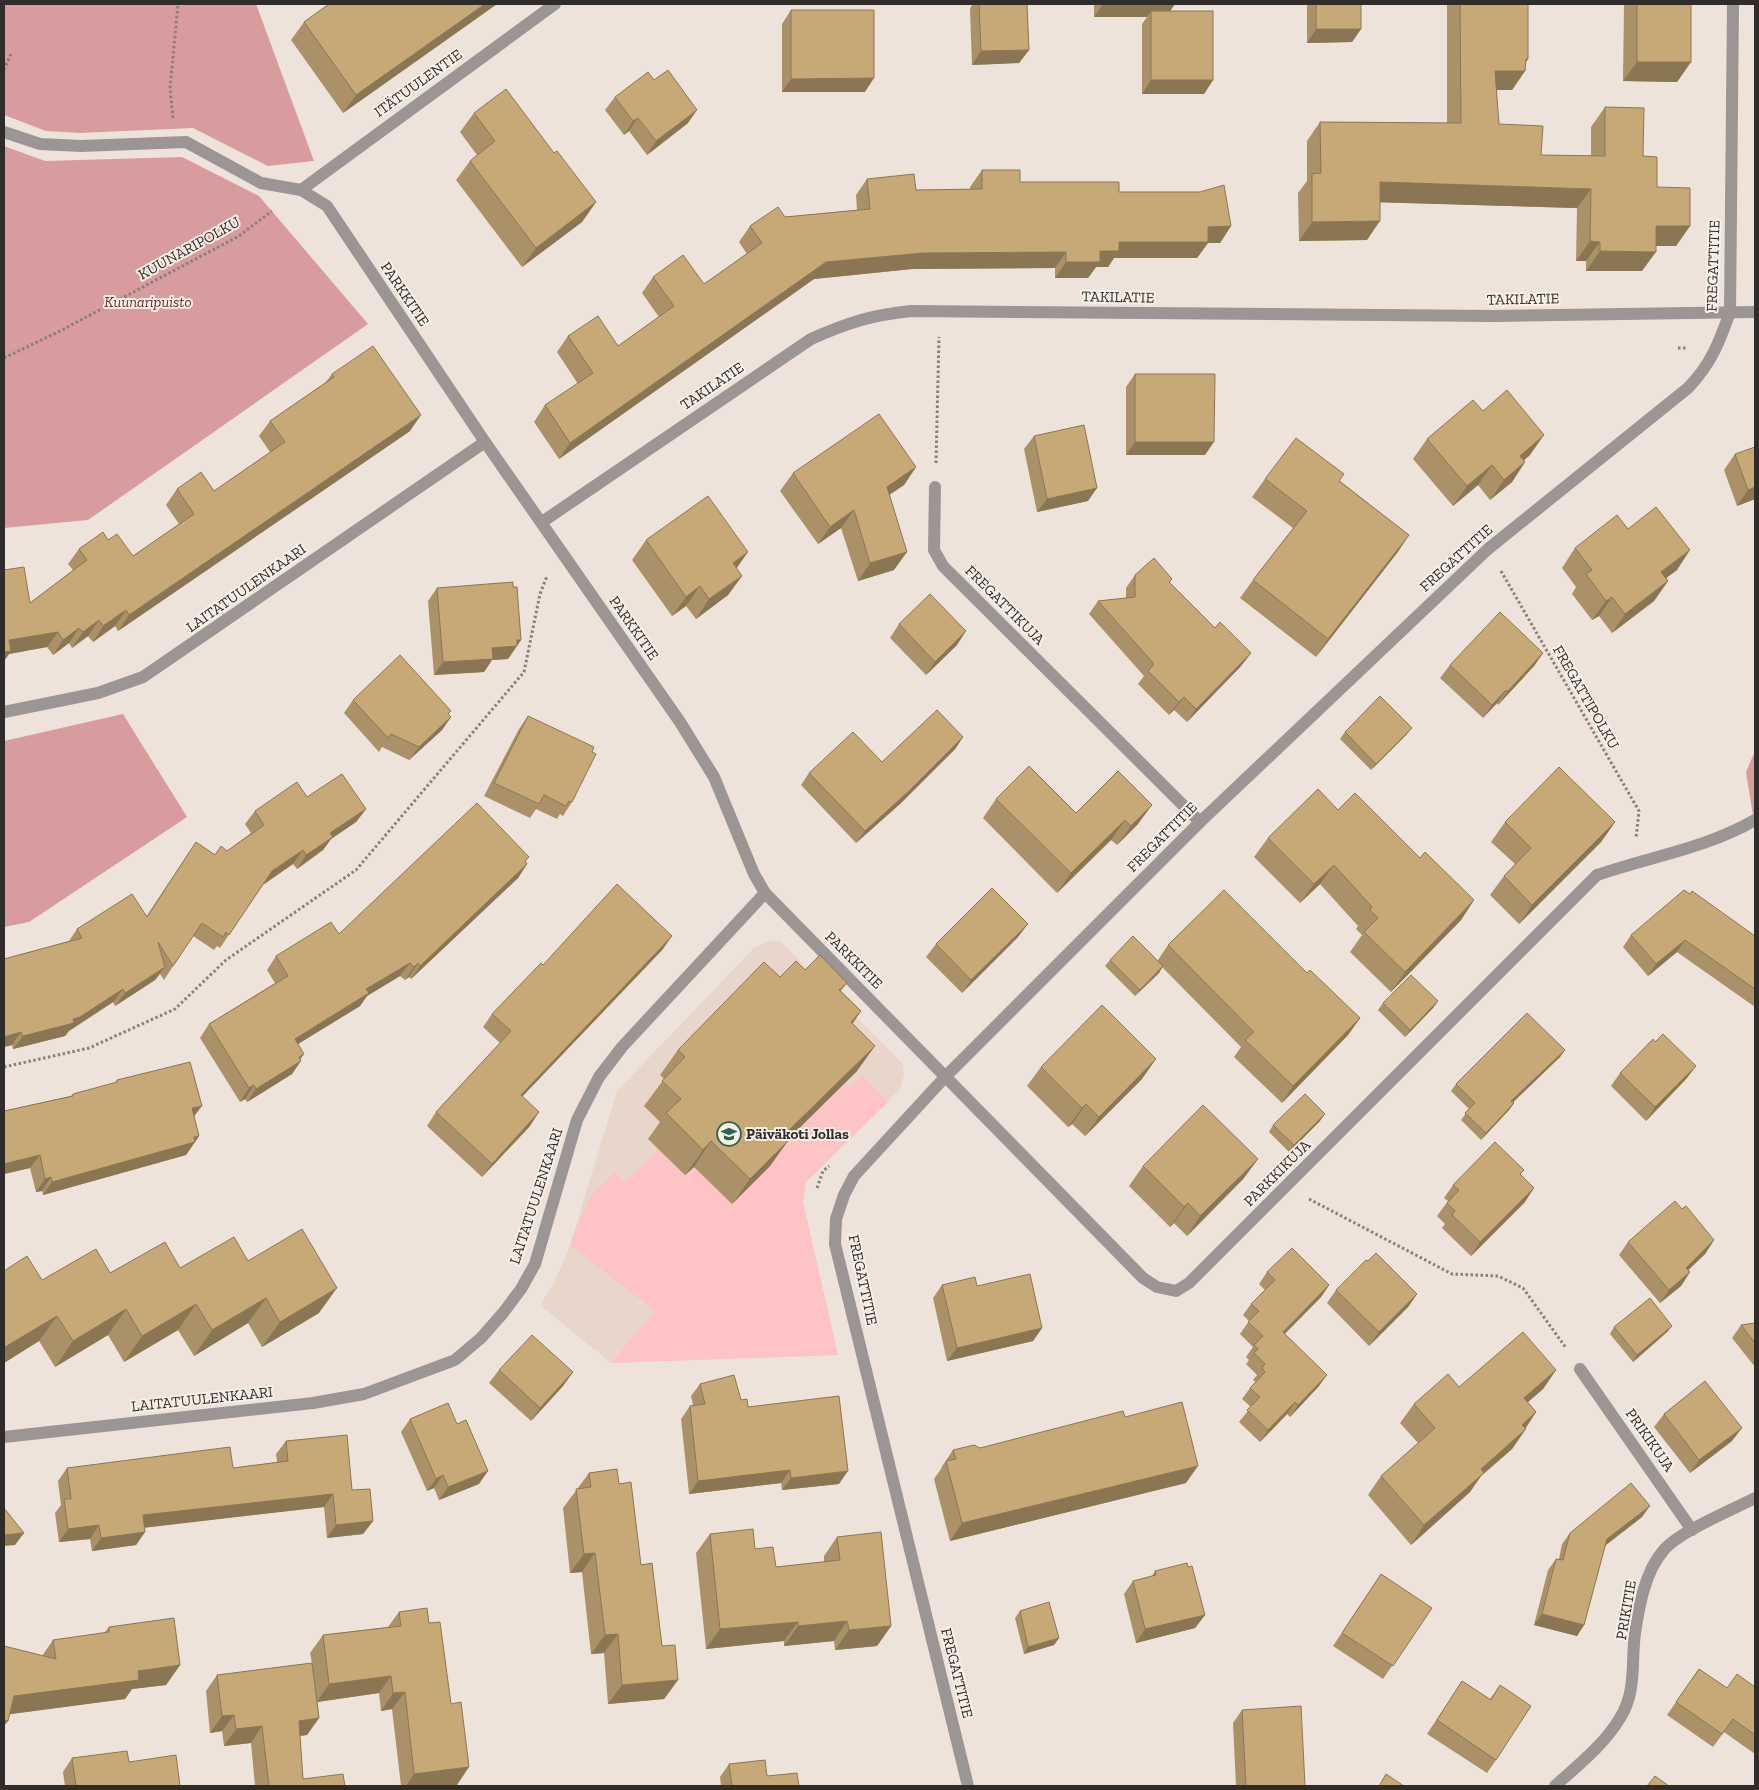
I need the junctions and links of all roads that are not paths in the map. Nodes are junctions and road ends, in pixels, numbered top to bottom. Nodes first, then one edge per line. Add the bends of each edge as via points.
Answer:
1 (555, 4) edge
2 (1733, 4) edge
3 (4, 132) edge
4 (301, 190) junction
5 (1730, 312) junction
6 (1755, 312) edge
7 (485, 442) junction
8 (935, 487) road end
9 (542, 522) junction
10 (4, 712) edge
11 (1755, 820) edge
12 (1200, 822) junction
13 (765, 893) junction
14 (946, 1076) junction
15 (1580, 1369) road end
16 (4, 1437) edge
17 (1755, 1498) edge
18 (1692, 1530) junction
19 (968, 1786) edge
20 (1555, 1786) edge

1 - 4 street, ITÄTUULENTIE
2 - 5 street, FREGATTITIE
3 - 4 street via 40,144 81,146 186,142 261,183
4 - 7 street, PARKKITIE via 327,206
5 - 6 street, TAKILATIE
5 - 9 street, TAKILATIE via 1485,316 911,311 874,315 810,339
5 - 12 street, FREGATTITIE via 1705,370 1688,388 1488,549
7 - 9 street, PARKKITIE
7 - 10 street, LAITATUULENKAARI via 143,677 98,693
8 - 12 street, FREGATTIKUJA via 934,550 943,566
9 - 13 street, PARKKITIE via 680,722 714,777
11 - 14 street, PARKKIKUJA via 1730,835 1597,876 1286,1188 1189,1283 1176,1291 1157,1287 1143,1278
12 - 14 street, FREGATTITIE
13 - 14 street, PARKKITIE
13 - 16 street, LAITATUULENKAARI via 622,1047 599,1077 578,1120 535,1264 502,1313 456,1360 364,1394 313,1403
14 - 19 street, FREGATTITIE via 854,1176 836,1219 835,1244
15 - 18 street, PRIKIKUJA
17 - 18 street, PRIKITIE
18 - 20 street, PRIKITIE via 1663,1550 1648,1575 1635,1633 1634,1677 1621,1717 1596,1750

